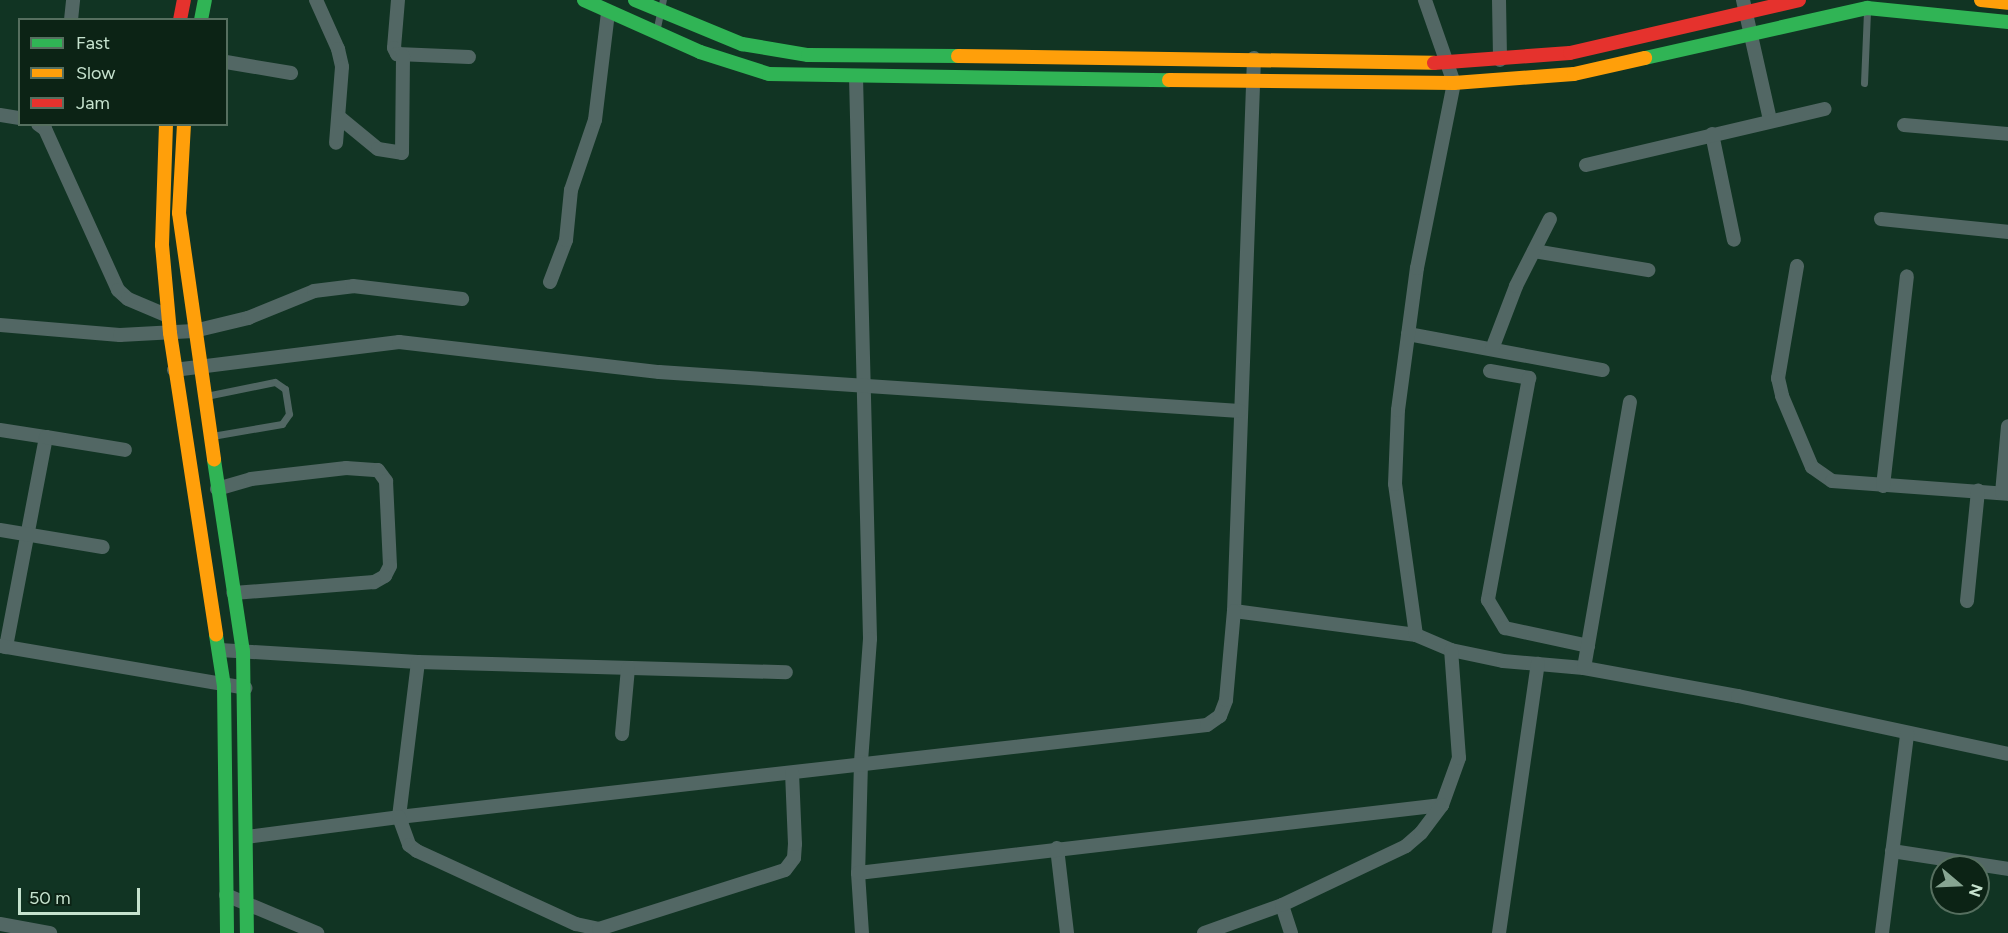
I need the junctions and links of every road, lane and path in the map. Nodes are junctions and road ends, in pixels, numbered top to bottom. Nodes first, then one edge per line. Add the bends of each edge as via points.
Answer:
1 (74, 0) edge
2 (184, 0) edge
3 (205, 0) edge
4 (316, 0) edge
5 (398, 0) edge
6 (584, 0) edge
7 (635, 0) edge
8 (1425, 0) edge
9 (1499, 0) edge
10 (1799, 0) edge
11 (1981, 0) edge
12 (2008, 3) edge
13 (1745, 6) edge
14 (663, 7) edge
15 (1867, 8) junction
16 (608, 12) junction
17 (71, 18) edge
18 (180, 18) edge
19 (201, 18) edge
20 (2008, 22) edge
21 (1753, 33) junction
22 (656, 35) junction
23 (403, 56) junction
24 (469, 57) dead end
25 (1254, 58) junction
26 (1500, 60) junction
27 (228, 62) edge
28 (1451, 64) junction
29 (291, 73) dead end
30 (856, 77) junction
31 (1254, 80) junction
32 (1454, 83) junction
33 (1864, 84) dead end
34 (1825, 109) dead end
35 (0, 115) edge
36 (339, 117) junction
37 (18, 118) edge
38 (1770, 120) junction
39 (1904, 124) dead end
40 (41, 126) edge
41 (166, 126) edge
42 (184, 126) edge
43 (1713, 134) junction
44 (2008, 134) edge
45 (336, 143) dead end
46 (1587, 165) dead end
47 (1550, 219) dead end
48 (1881, 219) dead end
49 (2008, 232) edge
50 (1734, 240) dead end
51 (1534, 250) junction
52 (1797, 266) dead end
53 (1648, 270) dead end
54 (1907, 276) dead end
55 (550, 282) dead end
56 (462, 299) dead end
57 (168, 316) junction
58 (0, 325) edge
59 (194, 331) junction
60 (170, 333) junction
61 (1408, 334) junction
62 (1485, 348) junction
63 (199, 366) junction
64 (1603, 369) dead end
65 (174, 370) junction
66 (1490, 371) dead end
67 (864, 385) junction
68 (203, 397) junction
69 (1630, 402) dead end
70 (1240, 411) junction
71 (2008, 426) edge
72 (0, 430) edge
73 (46, 437) junction
74 (209, 437) junction
75 (125, 450) dead end
76 (1883, 486) junction
77 (217, 489) junction
78 (1978, 491) junction
79 (2005, 493) edge
80 (0, 530) edge
81 (27, 534) junction
82 (103, 547) dead end
83 (233, 593) junction
84 (1967, 601) dead end
85 (1234, 611) junction
86 (1416, 635) junction
87 (3, 646) edge
88 (1588, 646) junction
89 (220, 650) junction
90 (243, 651) junction
91 (1455, 651) junction
92 (418, 662) junction
93 (1538, 664) junction
94 (628, 668) junction
95 (1584, 668) junction
96 (786, 672) dead end
97 (224, 686) junction
98 (245, 688) junction
99 (622, 734) dead end
100 (1907, 734) junction
101 (2008, 754) edge
102 (861, 762) junction
103 (792, 773) junction
104 (1442, 806) junction
105 (399, 818) junction
106 (246, 837) junction
107 (1057, 848) junction
108 (1892, 851) junction
109 (2008, 869) edge
110 (858, 873) junction
111 (226, 895) junction
112 (247, 903) junction
113 (1282, 905) junction
114 (0, 924) edge
115 (574, 929) edge
116 (50, 933) edge
117 (227, 933) edge
118 (247, 933) edge
119 (318, 933) edge
120 (862, 933) edge
121 (1067, 933) edge
122 (1204, 933) edge
123 (1291, 933) edge
124 (1498, 933) edge
125 (1882, 933) edge

1 - 17 street
2 - 18 street
3 - 19 street
4 - 36 street via 342,67
5 - 23 street via 394,48
6 - 16 street
7 - 14 street
8 - 28 street
9 - 26 street
10 - 13 street
11 - 12 street
13 - 21 street
13 - 26 street via 1570,53
14 - 22 lane
14 - 25 street via 742,44 808,55
15 - 20 street
15 - 21 street
15 - 33 lane
16 - 22 street
16 - 55 street via 595,120 571,190 566,240
21 - 32 street via 1574,74
21 - 38 street
22 - 30 street via 769,74
23 - 24 street
23 - 36 street via 402,153 378,149
25 - 28 street
25 - 31 street
26 - 28 street
27 - 29 street
28 - 32 street
30 - 31 street
30 - 67 street
31 - 32 street
31 - 70 street
32 - 61 street via 1417,268
34 - 38 street
35 - 37 street
36 - 45 street
38 - 43 street
39 - 44 street
40 - 57 street via 118,290 128,299
41 - 57 street via 162,245
42 - 59 street via 179,213
43 - 46 street
43 - 50 street
47 - 51 street
48 - 49 street
51 - 53 street
51 - 62 street
52 - 76 street via 1779,358 1782,396 1819,475 1832,481
54 - 76 street
56 - 59 street via 368,287 331,288 314,291 249,318
57 - 60 street
58 - 60 street via 120,335
59 - 60 street
59 - 63 street
60 - 65 street
61 - 62 street
61 - 86 street via 1398,410 1395,484
62 - 64 street
63 - 65 street
63 - 67 street via 399,342 659,372
63 - 68 street
65 - 89 street
66 - 88 street via 1529,378 1488,600 1505,628
67 - 70 street
67 - 102 street via 870,639
68 - 74 street
68 - 74 lane via 275,382 285,389 289,414 282,424
69 - 88 street
70 - 85 street
71 - 79 street
72 - 73 street
73 - 75 street
73 - 81 street
74 - 77 street
76 - 78 street
77 - 83 street
77 - 83 street via 251,479 346,468 378,470 386,481 390,566 385,576 374,582
78 - 79 street
78 - 84 street
80 - 81 street
81 - 82 street
81 - 87 street
83 - 90 street
85 - 86 street
85 - 102 street via 1226,700 1220,716 1207,725
86 - 91 street
87 - 97 street
88 - 95 street
89 - 90 street
89 - 97 street
90 - 92 street
90 - 98 street
91 - 93 street
91 - 104 street via 1459,758 1453,784
92 - 94 street
92 - 105 street
93 - 95 street
93 - 124 street
94 - 96 street
94 - 99 street
95 - 100 street via 1738,696
97 - 98 street
97 - 111 street
98 - 106 street
100 - 101 street
100 - 108 street
102 - 103 street
102 - 110 street
103 - 105 street
103 - 115 street via 794,858 785,870 617,927
104 - 107 street
104 - 113 street via 1422,833 1406,846
105 - 106 street
105 - 115 street via 409,845 417,851
106 - 112 street
107 - 110 street
107 - 121 street
108 - 109 street
108 - 125 street
110 - 120 street
111 - 112 street
111 - 117 street
112 - 118 street
112 - 119 street
113 - 122 street
113 - 123 street
114 - 116 street

